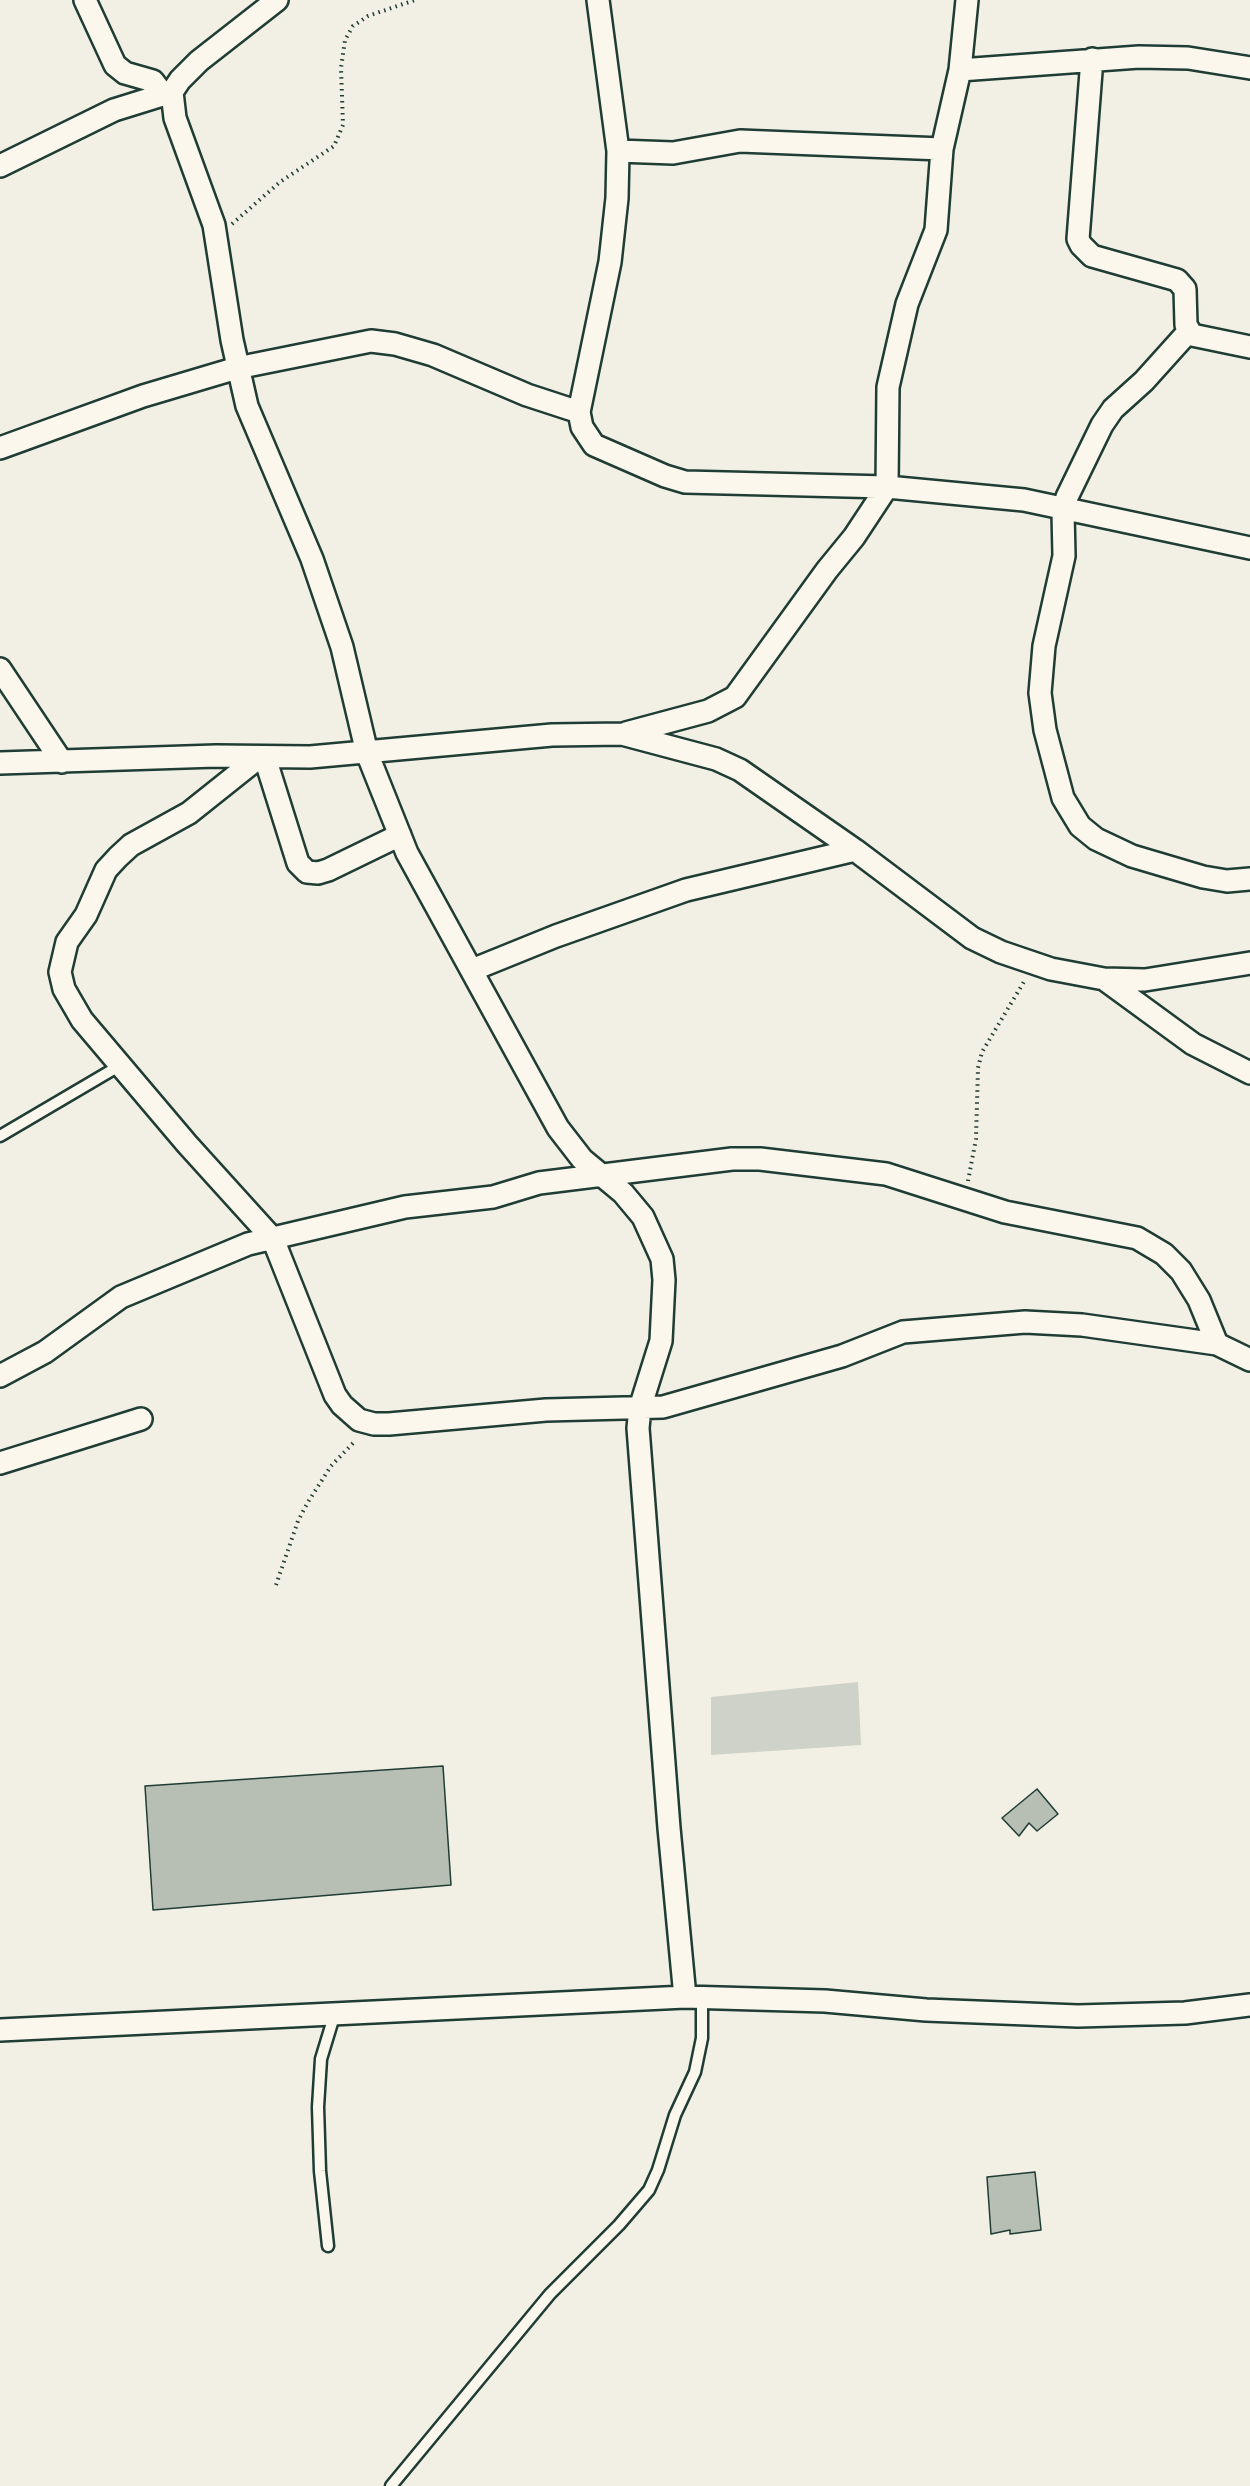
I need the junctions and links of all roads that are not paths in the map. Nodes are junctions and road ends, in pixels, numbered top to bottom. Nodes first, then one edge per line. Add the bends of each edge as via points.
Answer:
1 (85, 0) edge
2 (277, 0) edge
3 (598, 0) edge
4 (967, 0) edge
5 (1092, 59) junction
6 (1250, 68) edge
7 (960, 70) junction
8 (167, 92) junction
9 (942, 149) junction
10 (618, 151) junction
11 (0, 166) edge
12 (1189, 331) junction
13 (1250, 347) edge
14 (237, 368) junction
15 (579, 412) junction
16 (0, 448) edge
17 (887, 487) junction
18 (1064, 507) junction
19 (1250, 548) edge
20 (0, 669) edge
21 (622, 734) junction
22 (367, 753) junction
23 (261, 758) junction
24 (0, 762) edge
25 (62, 762) junction
26 (400, 835) junction
27 (855, 850) junction
28 (1250, 879) edge
29 (1250, 963) edge
30 (472, 970) junction
31 (1104, 979) junction
32 (119, 1066) junction
33 (1250, 1073) edge
34 (0, 1136) edge
35 (602, 1175) junction
36 (273, 1239) junction
37 (1217, 1344) junction
38 (1250, 1360) edge
39 (0, 1376) edge
40 (640, 1408) junction
41 (141, 1419) dead end
42 (0, 1463) edge
43 (694, 1997) junction
44 (1250, 2005) edge
45 (335, 2013) junction
46 (0, 2030) edge
47 (328, 2246) dead end
48 (391, 2486) edge

1 - 8 street via 115,64 125,73 153,81
2 - 8 street via 199,61
3 - 10 street
4 - 7 street
5 - 6 street via 1188,58
5 - 7 street
5 - 12 street via 1078,239 1092,256 1176,280 1185,289
7 - 9 street
8 - 11 street via 114,110
8 - 14 street via 216,237
9 - 10 street via 740,141 673,153
9 - 17 street via 936,230 913,285 888,387
10 - 15 street via 610,262
12 - 13 street via 1197,338
12 - 18 street via 1107,417
14 - 15 street via 371,341 395,344
14 - 16 street via 143,396
14 - 22 street via 251,416 320,581 342,646
15 - 17 street via 587,437 602,450 685,482
17 - 18 street
17 - 21 street via 735,697 708,711
18 - 19 street
18 - 28 street via 1064,556 1044,646 1040,684 1044,730 1063,798 1080,826 1096,839 1132,856 1203,877
20 - 25 street
21 - 22 street via 552,735
21 - 27 street via 716,759 740,770
22 - 23 street
22 - 26 street
23 - 25 street
23 - 26 street via 295,857 307,872 328,870
23 - 32 street via 189,813 118,856 106,870 86,915 67,942 60,972 64,989 82,1020
24 - 25 street
26 - 30 street
27 - 30 street via 686,890
27 - 31 street via 972,938 1051,969
29 - 31 street via 1145,980
30 - 35 street via 558,1128 582,1159
31 - 33 street via 1184,1038
32 - 34 lane
32 - 36 street
35 - 36 street via 538,1183 468,1202 405,1207
35 - 37 street via 759,1159 886,1174 1005,1212 1137,1238 1164,1254 1182,1271
35 - 40 street via 644,1217 662,1259 661,1341
36 - 39 street via 231,1250 121,1297 45,1352
36 - 40 street via 335,1395 359,1420 374,1424 546,1410
37 - 38 street
37 - 40 street via 1048,1322 903,1332 812,1365 673,1404
40 - 43 street via 639,1462
41 - 42 street
43 - 44 street via 1078,2016 1185,2013
43 - 45 street
43 - 48 lane via 702,2038 695,2072 675,2115 649,2190 550,2294
45 - 46 street
45 - 47 lane via 321,2059 318,2107

